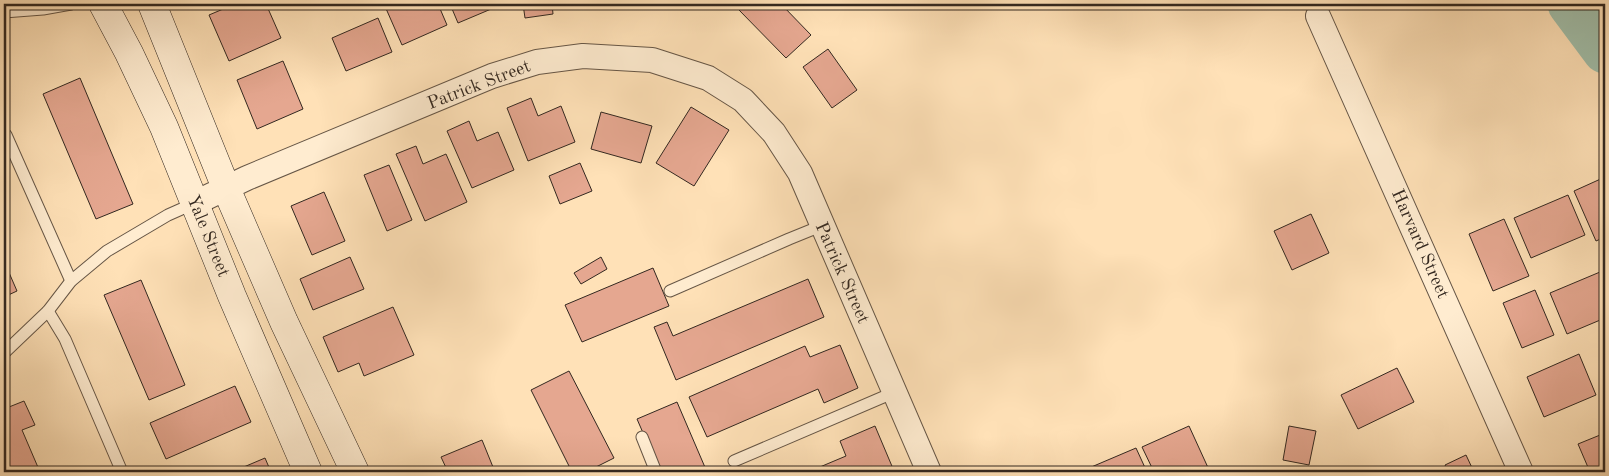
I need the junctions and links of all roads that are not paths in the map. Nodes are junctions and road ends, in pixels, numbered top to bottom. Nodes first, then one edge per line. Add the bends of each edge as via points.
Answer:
1 (71, 4) edge
2 (103, 4) edge
3 (152, 4) edge
4 (4, 12) edge
5 (1318, 16) dead end
6 (4, 136) edge
7 (226, 188) junction
8 (195, 203) junction
9 (821, 226) junction
10 (71, 281) junction
11 (670, 291) dead end
12 (48, 310) junction
13 (4, 352) edge
14 (895, 392) junction
15 (642, 437) dead end
16 (734, 461) dead end
17 (122, 472) edge
18 (308, 472) edge
19 (356, 472) edge
20 (656, 472) edge
21 (929, 472) edge
22 (1521, 472) edge

1 - 4 lane
2 - 8 main road, Yale Street via 147,90
3 - 7 main road, Yale Street
5 - 22 street, Harvard Street
6 - 10 lane via 6,134
7 - 8 street, Patrick Street
7 - 9 street, Patrick Street via 492,76 537,62 583,56 652,60 708,78 743,100 774,132 800,173
7 - 19 main road, Yale Street via 284,322
8 - 10 lane via 124,240
8 - 18 main road, Yale Street
9 - 11 lane
9 - 14 street, Patrick Street
10 - 12 lane
12 - 13 lane
12 - 17 lane via 66,339
14 - 16 lane
14 - 21 street, Patrick Street
15 - 20 lane

